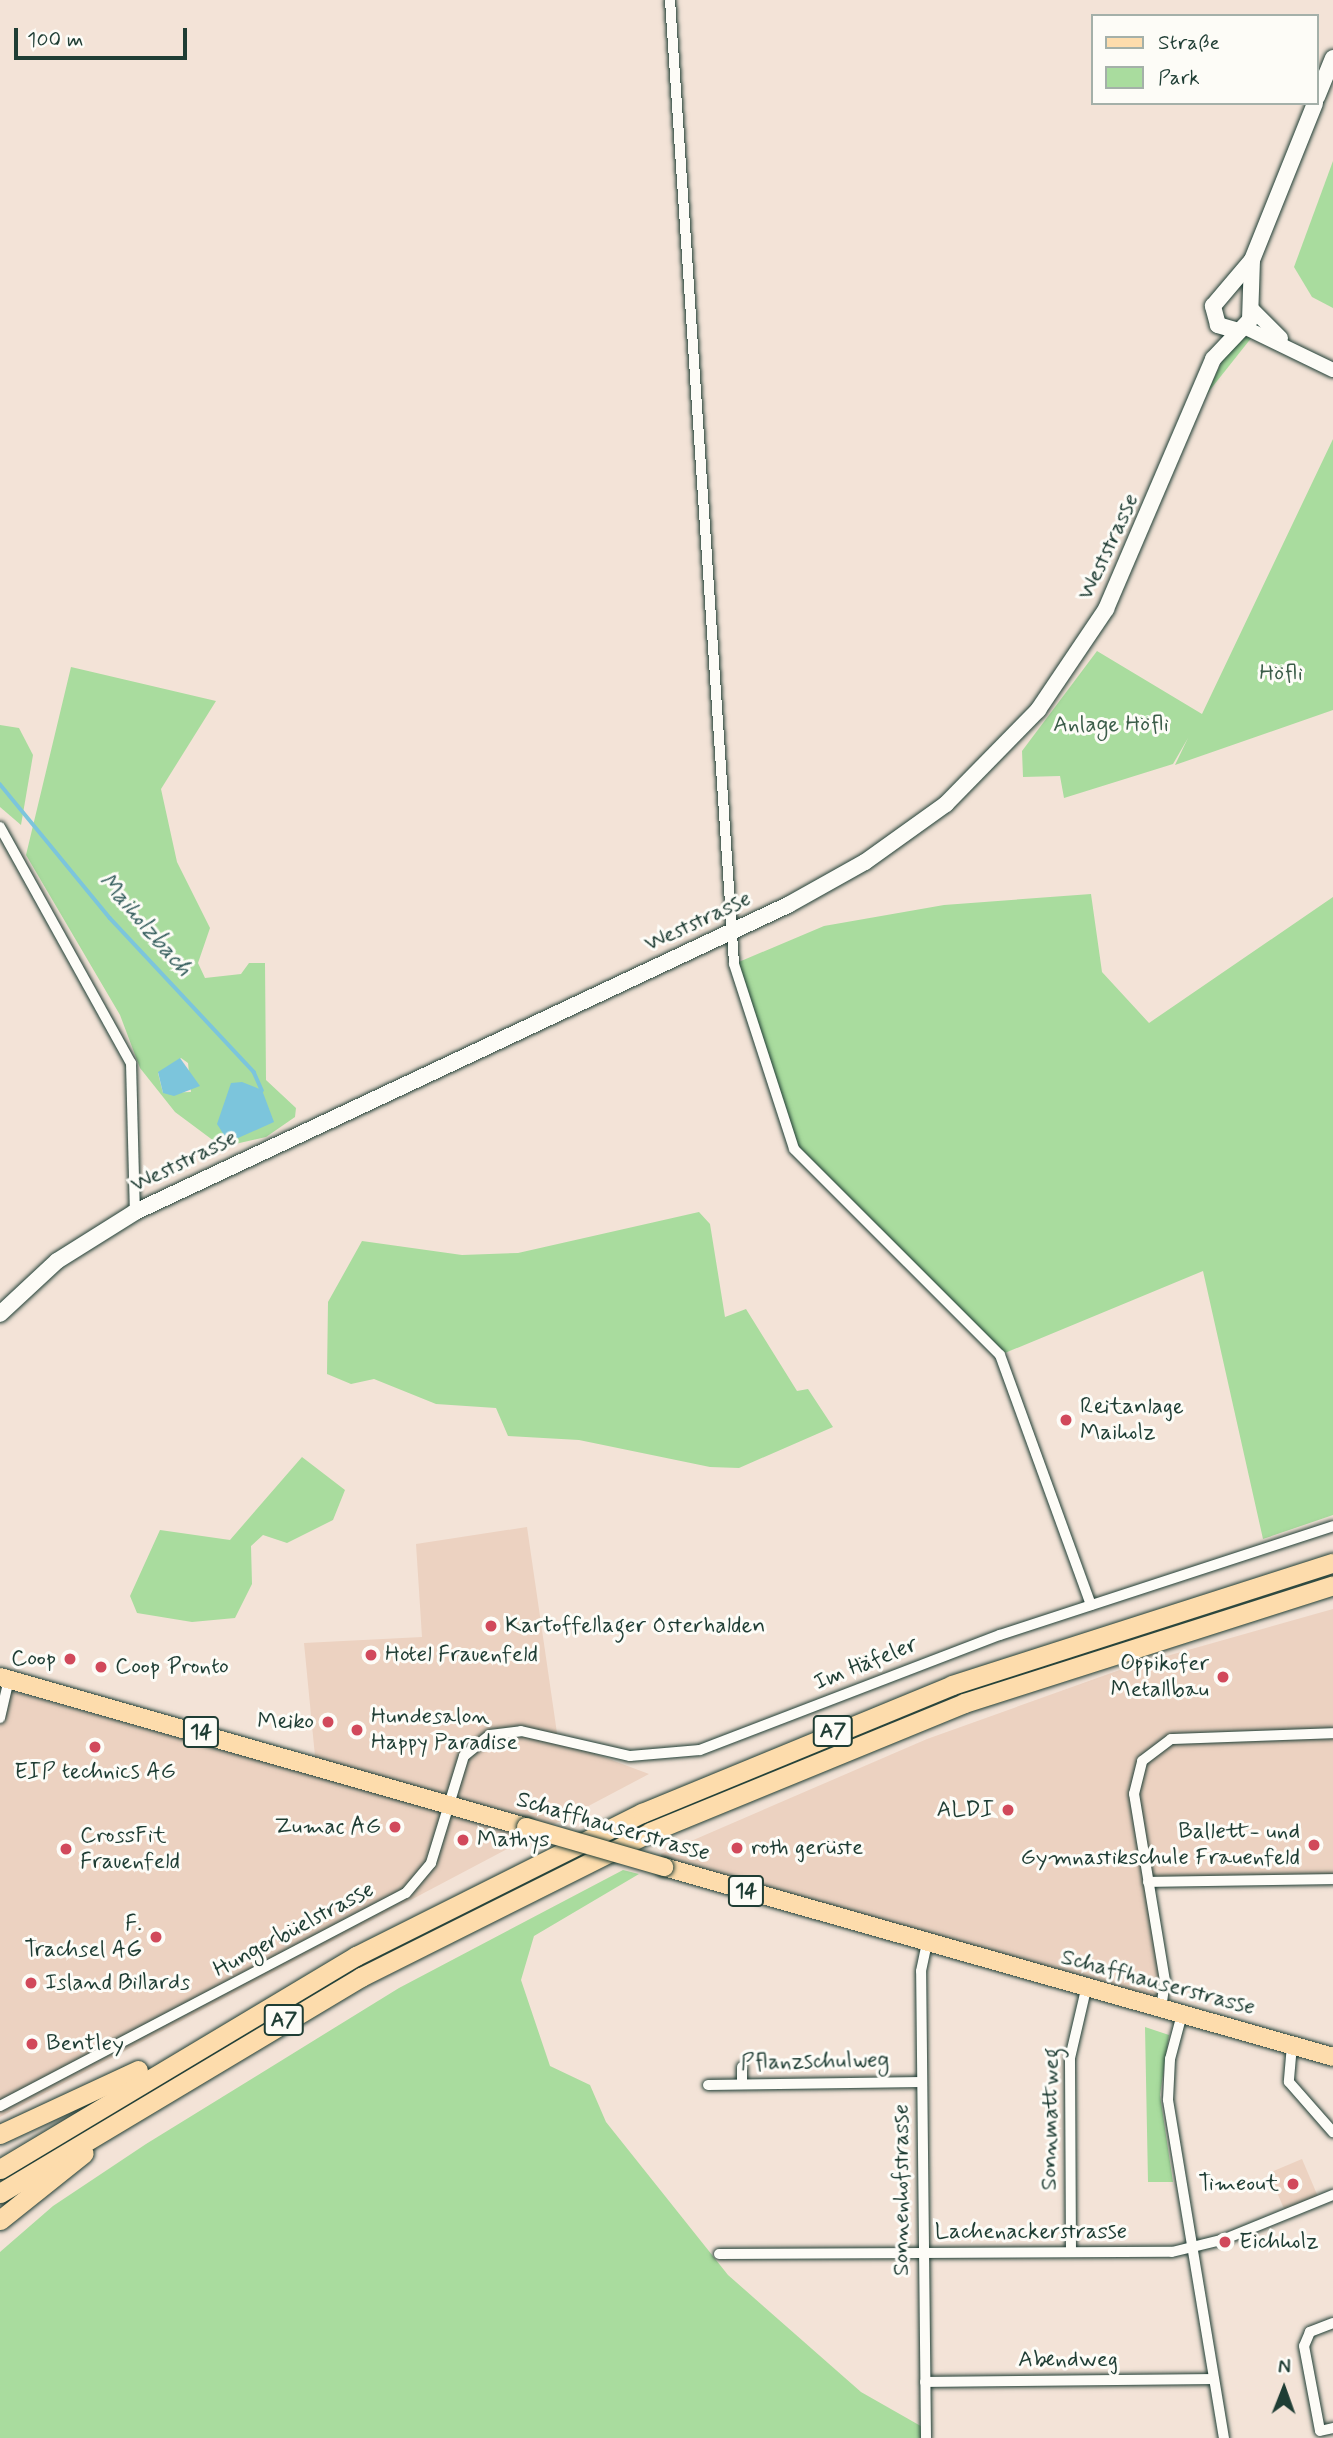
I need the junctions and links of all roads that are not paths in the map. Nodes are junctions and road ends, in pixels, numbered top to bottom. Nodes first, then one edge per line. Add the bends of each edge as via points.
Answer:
1 (670, 0) edge
2 (1333, 58) edge
3 (1319, 92) edge
4 (1314, 105) edge
5 (1252, 260) junction
6 (1227, 292) junction
7 (1250, 304) junction
8 (1215, 321) junction
9 (1239, 328) junction
10 (1284, 341) junction
11 (1213, 359) junction
12 (1333, 370) edge
13 (0, 827) edge
14 (728, 934) junction
15 (135, 1212) junction
16 (0, 1314) edge
17 (1333, 1526) edge
18 (1333, 1563) edge
19 (1333, 1585) edge
20 (1091, 1605) junction
21 (3, 1674) edge
22 (0, 1718) edge
23 (1333, 1733) edge
24 (447, 1804) junction
25 (1333, 1879) edge
26 (1149, 1882) junction
27 (928, 1943) junction
28 (1086, 1989) junction
29 (1161, 2008) junction
30 (1182, 2014) junction
31 (231, 2026) junction
32 (1292, 2045) junction
33 (1333, 2057) edge
34 (742, 2067) dead end
35 (922, 2082) junction
36 (742, 2084) junction
37 (708, 2085) dead end
38 (151, 2099) junction
39 (0, 2106) edge
40 (1333, 2132) edge
41 (0, 2134) edge
42 (0, 2169) edge
43 (0, 2193) edge
44 (1333, 2195) edge
45 (0, 2221) edge
46 (1192, 2249) junction
47 (1071, 2252) junction
48 (924, 2253) junction
49 (719, 2254) dead end
50 (1333, 2323) edge
51 (1211, 2379) junction
52 (925, 2382) junction
53 (1333, 2428) edge
54 (926, 2438) edge
55 (1224, 2438) edge

1 - 14 street
2 - 3 main road
4 - 5 main road
5 - 6 main road
5 - 7 main road, Weststrasse
6 - 7 main road
6 - 8 main road, Weststrasse via 1214,301
7 - 9 main road, Weststrasse
7 - 10 street
8 - 9 main road
8 - 11 main road, Weststrasse
9 - 10 street
9 - 11 main road, Weststrasse
10 - 12 street
11 - 14 main road, Weststrasse via 1112,598 1038,710 975,778 892,845
13 - 15 street via 131,1063
14 - 15 main road, Weststrasse
14 - 20 street via 776,1110 794,1149 1000,1355
15 - 16 main road, Weststrasse via 57,1261
17 - 20 street, Im Häfeler
18 - 31 highway, A7 via 1035,1656 750,1765 490,1885
19 - 38 highway, A7 via 1061,1668 747,1789 464,1923
20 - 24 street, Im Häfeler via 690,1752 623,1755 535,1734 497,1732 464,1756
21 - 22 street
21 - 24 main road, Schaffhauserstrasse / 14
23 - 26 street via 1186,1737 1150,1751 1134,1794
24 - 27 main road, Schaffhauserstrasse / 14, bridge
24 - 39 street, Hungerbüelstrasse via 426,1873 406,1893
25 - 26 street
26 - 29 street via 1165,1981
27 - 28 main road, Schaffhauserstrasse / 14
27 - 35 street, Sonnenhofstrasse via 921,1971
28 - 29 main road, Schaffhauserstrasse / 14
28 - 47 street, Sonnmattweg via 1070,2059
29 - 30 main road, Schaffhauserstrasse / 14
30 - 32 main road, Schaffhauserstrasse / 14
30 - 46 street via 1167,2078
31 - 41 highway, A7
31 - 42 highway, A7
32 - 33 main road, Schaffhauserstrasse / 14
32 - 40 street via 1290,2082
34 - 36 street
35 - 36 street, Pflanzschulweg
35 - 48 street, Sonnenhofstrasse
36 - 37 street, Pflanzschulweg
38 - 43 highway, A7
38 - 45 highway, A7
44 - 46 street, Lachenackerstrasse
46 - 47 street, Lachenackerstrasse
46 - 51 street
47 - 48 street, Lachenackerstrasse
48 - 49 street, Lachenackerstrasse
48 - 52 street, Sonnenhofstrasse
50 - 53 street via 1304,2338 1320,2431
51 - 52 street, Abendweg
51 - 55 street
52 - 54 street, Sonnenhofstrasse

